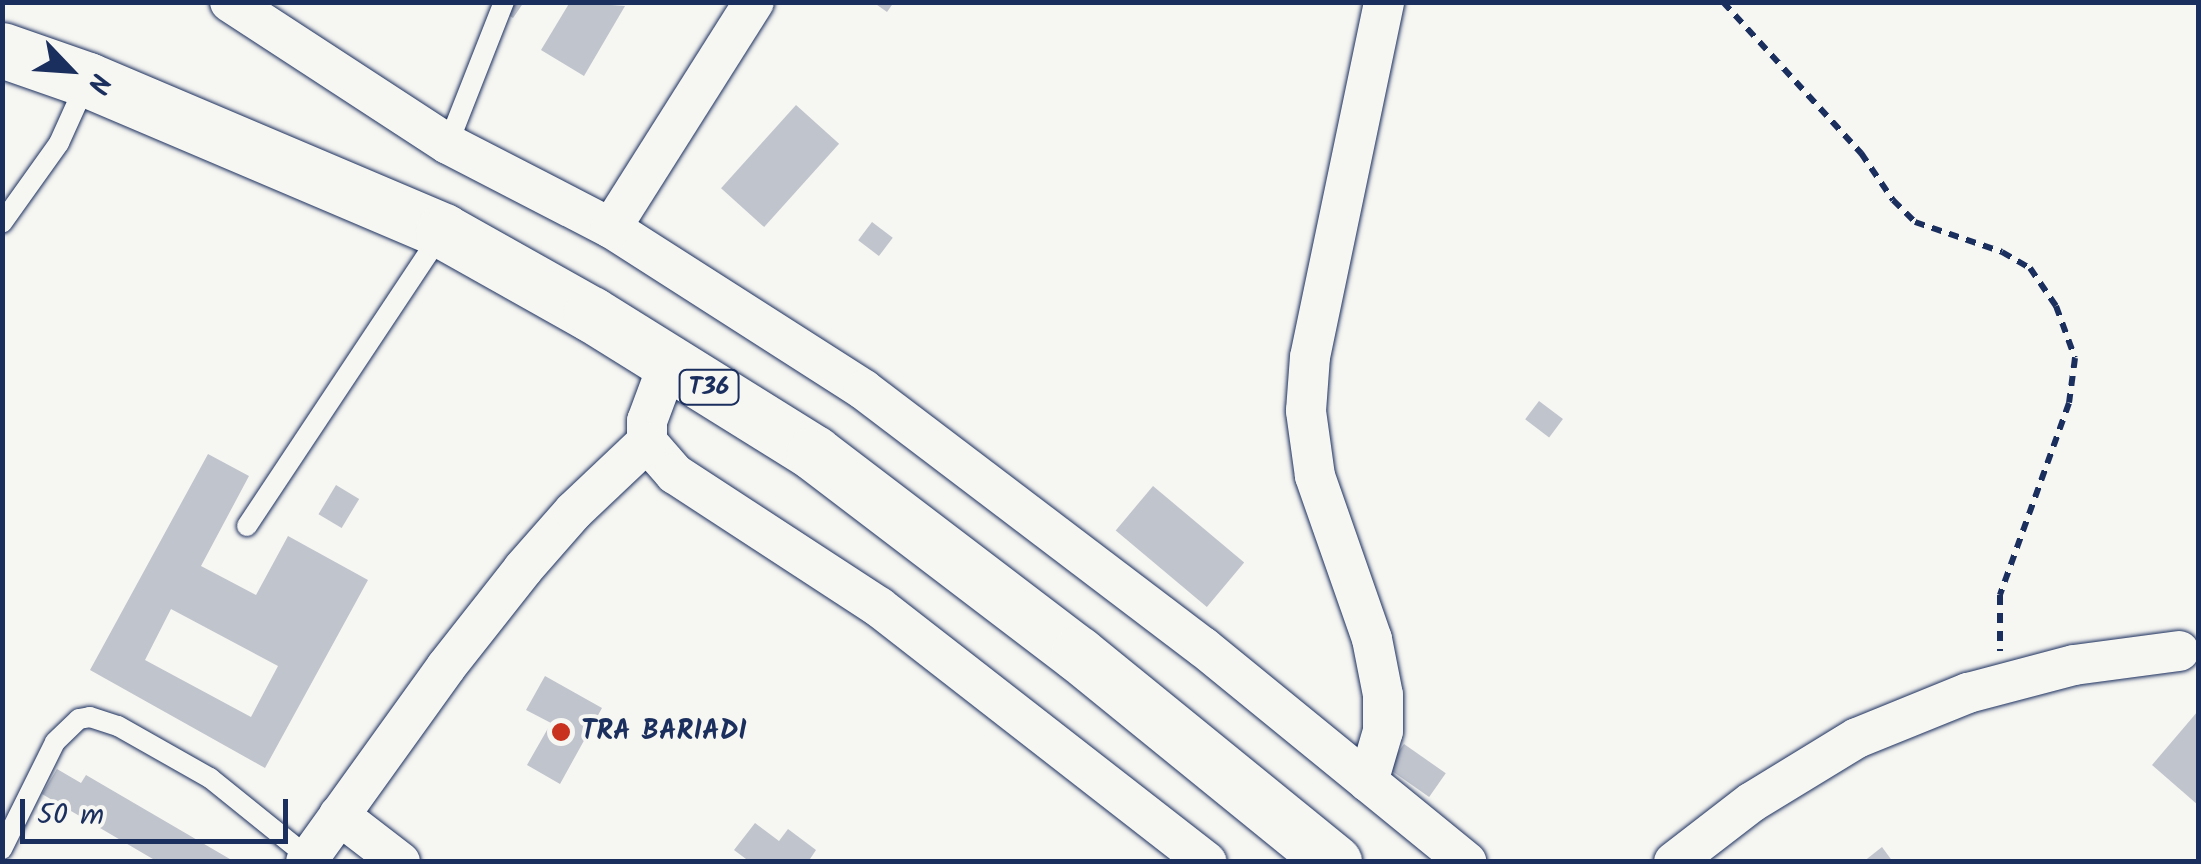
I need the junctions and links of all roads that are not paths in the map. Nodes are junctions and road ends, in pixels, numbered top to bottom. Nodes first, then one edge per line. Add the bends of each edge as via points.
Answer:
1 (230, 2) edge
2 (504, 2) edge
3 (754, 2) edge
4 (1384, 2) edge
5 (2, 50) edge
6 (88, 80) junction
7 (448, 144) junction
8 (2, 224) edge
9 (611, 228) junction
10 (443, 230) junction
11 (669, 362) junction
12 (647, 442) junction
13 (248, 526) dead end
14 (2179, 651) dead end
15 (1368, 782) junction
16 (339, 815) junction
17 (2, 849) edge
18 (308, 860) edge
19 (400, 862) edge
20 (1207, 862) edge
21 (1334, 862) edge
22 (1467, 862) edge
23 (1674, 862) edge

1 - 7 street
2 - 7 lane
3 - 9 street
4 - 15 street via 1322,298 1306,411 1315,476 1372,638 1383,694 1383,731
5 - 6 highway, T36
6 - 8 lane via 59,143
6 - 10 highway, T36
7 - 9 street
9 - 15 street via 864,390 1203,647
10 - 11 highway, T36
10 - 13 lane
11 - 12 street via 647,421
11 - 21 highway, T36 via 829,464
12 - 16 street via 523,569
12 - 20 street via 675,474 879,607
14 - 23 street via 2074,666 1968,692 1857,738 1752,802
15 - 22 street
16 - 18 street
16 - 19 street
17 - 18 lane via 55,742 90,716 210,778

